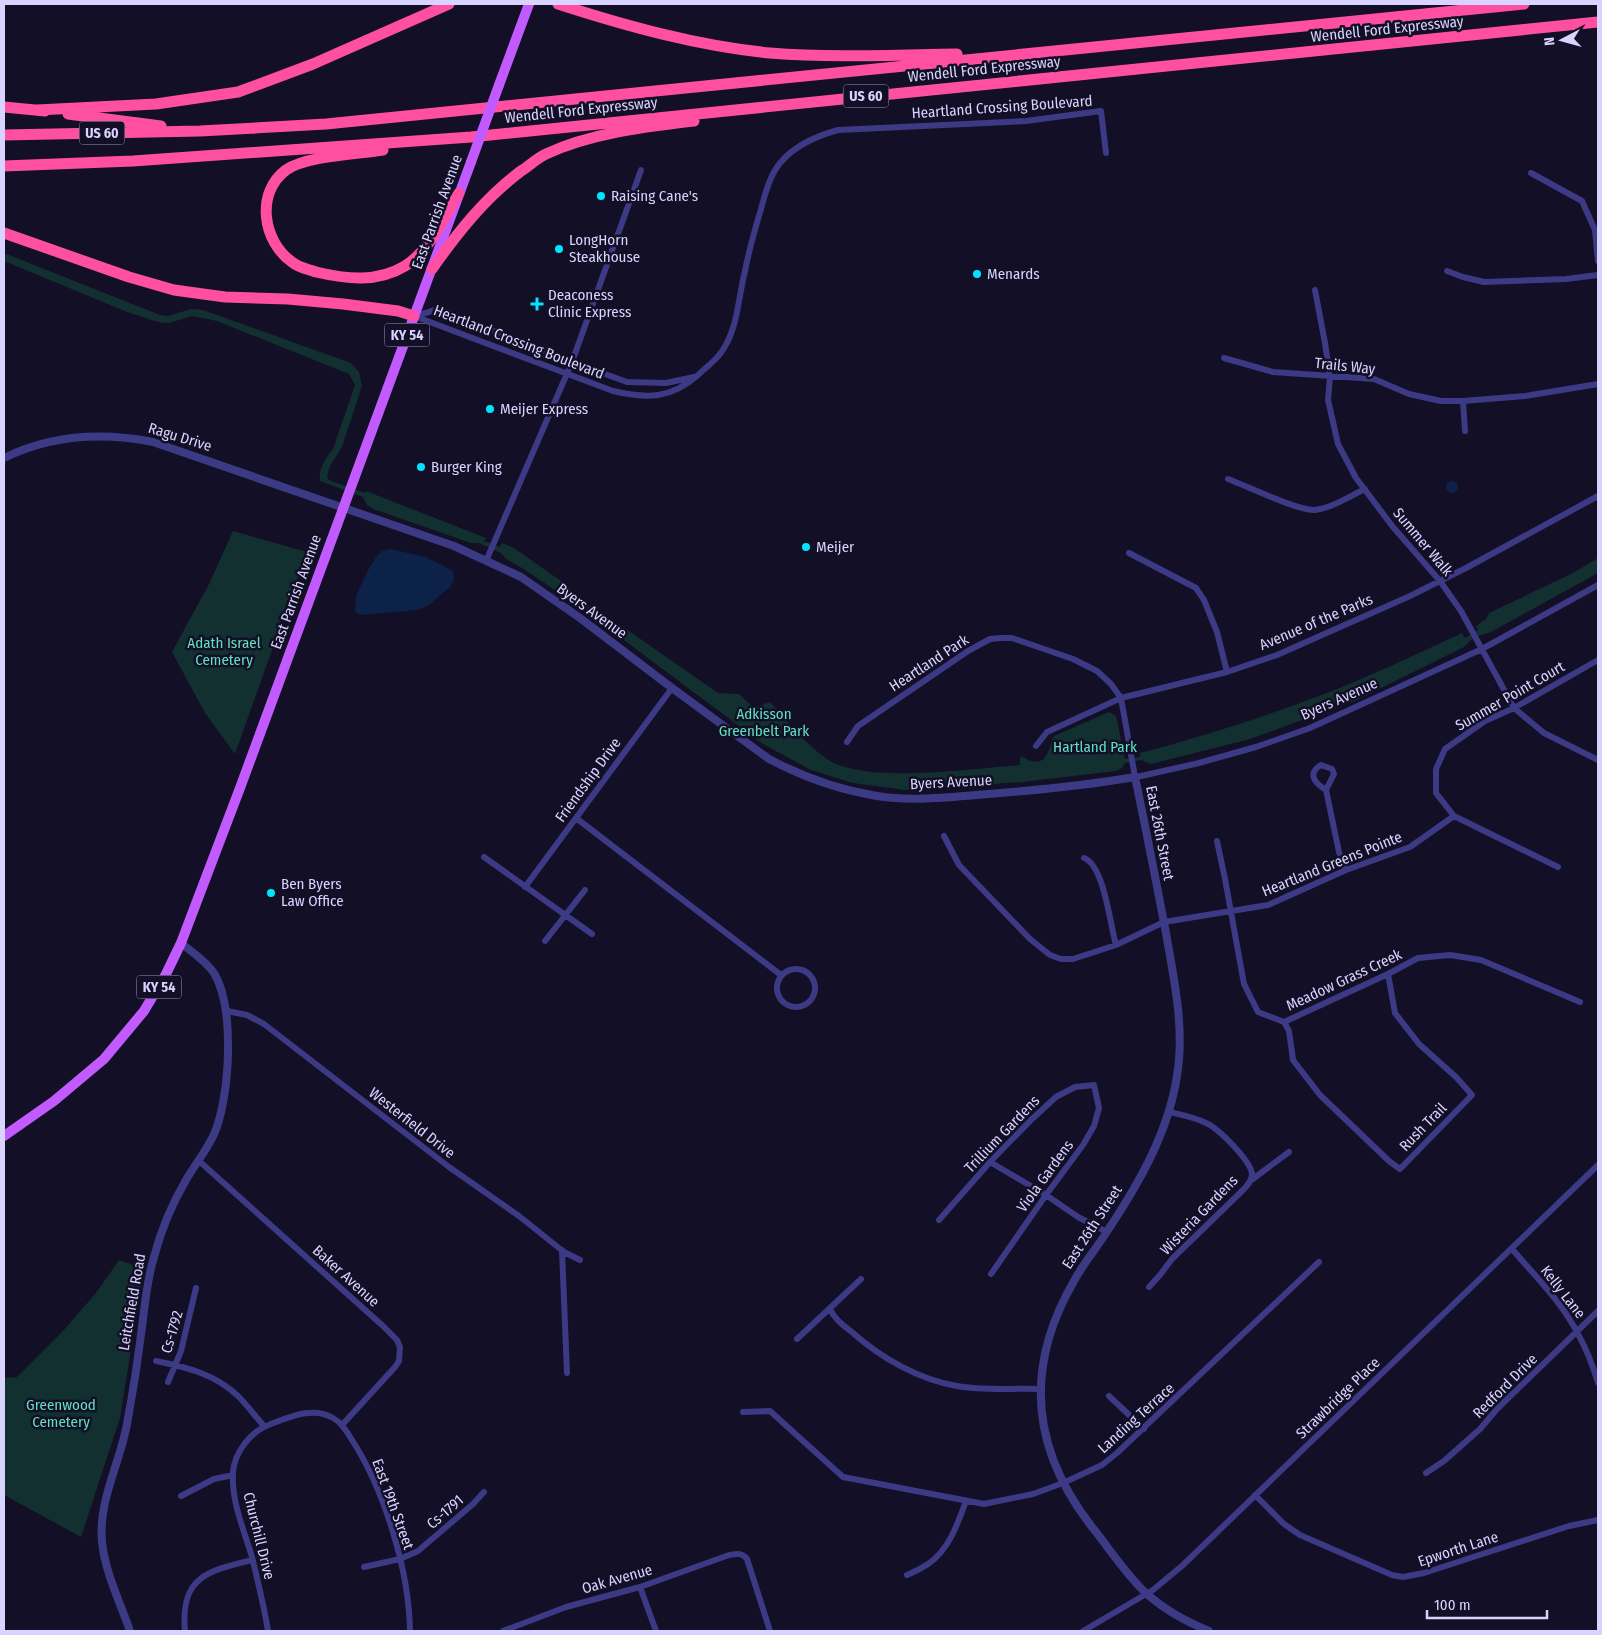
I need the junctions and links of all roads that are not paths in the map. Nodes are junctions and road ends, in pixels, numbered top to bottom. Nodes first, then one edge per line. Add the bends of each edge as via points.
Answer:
1 (449, 4) edge
2 (530, 4) edge
3 (558, 4) edge
4 (1524, 4) edge
5 (1598, 22) edge
6 (1053, 51) junction
7 (789, 104) junction
8 (4, 107) edge
9 (37, 110) junction
10 (200, 131) junction
11 (4, 135) edge
12 (471, 137) junction
13 (1106, 153) dead end
14 (4, 166) edge
15 (641, 170) dead end
16 (1531, 173) dead end
17 (459, 194) junction
18 (4, 233) edge
19 (1598, 261) edge
20 (432, 269) junction
21 (1447, 270) dead end
22 (1598, 275) edge
23 (1316, 290) dead end
24 (414, 316) junction
25 (1224, 358) dead end
26 (572, 362) junction
27 (566, 375) junction
28 (696, 377) junction
29 (1330, 377) junction
30 (1598, 384) edge
31 (1463, 401) junction
32 (1465, 431) dead end
33 (4, 458) edge
34 (1228, 479) dead end
35 (1365, 489) junction
36 (1598, 496) edge
37 (343, 507) junction
38 (1129, 553) dead end
39 (486, 560) junction
40 (1440, 581) junction
41 (1598, 585) edge
42 (1482, 649) junction
43 (1598, 660) edge
44 (1227, 672) junction
45 (672, 688) junction
46 (1122, 698) junction
47 (1514, 708) junction
48 (847, 742) dead end
49 (1036, 746) dead end
50 (1598, 760) edge
51 (1135, 777) junction
52 (1326, 790) dead end
53 (1454, 816) junction
54 (576, 818) junction
55 (944, 836) dead end
56 (1217, 841) dead end
57 (484, 857) dead end
58 (1084, 858) dead end
59 (1558, 867) dead end
60 (1346, 870) junction
61 (525, 887) junction
62 (585, 890) dead end
63 (1231, 910) junction
64 (565, 916) junction
65 (1164, 922) junction
66 (592, 934) dead end
67 (545, 941) dead end
68 (181, 943) junction
69 (1116, 945) junction
70 (1388, 974) junction
71 (781, 975) junction
72 (1580, 1002) dead end
73 (227, 1011) junction
74 (1284, 1022) junction
75 (1094, 1085) joint
76 (1169, 1112) junction
77 (4, 1136) edge
78 (1290, 1152) dead end
79 (198, 1160) junction
80 (990, 1162) junction
81 (1598, 1165) edge
82 (1250, 1182) junction
83 (1046, 1194) junction
84 (939, 1220) dead end
85 (1107, 1232) junction
86 (1512, 1249) junction
87 (562, 1250) junction
88 (580, 1260) dead end
89 (1319, 1262) dead end
90 (990, 1274) dead end
91 (861, 1279) dead end
92 (1149, 1287) dead end
93 (196, 1288) dead end
94 (830, 1309) junction
95 (1598, 1311) edge
96 (1577, 1332) junction
97 (797, 1339) dead end
98 (156, 1361) dead end
99 (176, 1365) junction
100 (567, 1373) dead end
101 (168, 1382) dead end
102 (1598, 1383) edge
103 (1041, 1389) junction
104 (1110, 1396) dead end
105 (743, 1412) dead end
106 (342, 1425) junction
107 (264, 1426) junction
108 (1144, 1429) junction
109 (1426, 1473) dead end
110 (233, 1475) junction
111 (1063, 1483) junction
112 (484, 1492) dead end
113 (1255, 1495) junction
114 (181, 1496) dead end
115 (966, 1500) junction
116 (1598, 1520) edge
117 (400, 1558) junction
118 (252, 1560) junction
119 (364, 1567) dead end
120 (907, 1575) dead end
121 (640, 1587) junction
122 (1146, 1594) junction
123 (130, 1631) edge
124 (185, 1631) edge
125 (268, 1631) edge
126 (410, 1631) edge
127 (504, 1631) edge
128 (656, 1631) edge
129 (770, 1631) edge
130 (1083, 1631) edge
131 (1209, 1631) edge

1 - 9 highway via 312,64 238,92 156,104
2 - 17 main road, East Parrish Avenue / KY 54, bridge
3 - 6 highway via 665,34 771,53 856,56
4 - 6 highway, Wendell Ford Expressway / US 60
5 - 7 highway, Wendell Ford Expressway / US 60
6 - 10 highway, Wendell Ford Expressway / US 60 via 336,123
7 - 12 highway, Wendell Ford Expressway / US 60
7 - 20 highway via 606,135 545,155 500,186 484,202
8 - 9 highway
9 - 10 highway
10 - 11 highway, US 60
12 - 14 highway, Wendell Ford Expressway / US 60 via 133,161
12 - 17 highway via 301,163 278,178 268,197 265,212 272,239 292,263 332,276 374,278 390,274 417,256
13 - 28 street, Heartland Crossing Boulevard via 1100,112 1026,121 838,130 817,136 799,146 780,164 773,176 757,220 728,340 720,354
15 - 26 street
16 - 19 street via 1582,201 1595,230
17 - 20 main road, East Parrish Avenue / KY 54
18 - 24 highway via 129,278 174,290 225,297 343,304
20 - 24 main road, East Parrish Avenue / KY 54
21 - 22 street via 1463,278 1484,282
23 - 29 street, Summer Walk
24 - 26 street, Heartland Crossing Boulevard via 439,310
24 - 27 street, Heartland Crossing Boulevard
24 - 37 main road, East Parrish Avenue / KY 54
25 - 29 street, Trails Way via 1273,372
26 - 27 street
26 - 28 street, Heartland Crossing Boulevard via 627,382 666,383
27 - 28 street, Heartland Crossing Boulevard via 613,391 649,396 670,393
27 - 39 street
29 - 31 street, Trails Way via 1374,380 1409,394
29 - 35 street, Summer Walk via 1328,400 1336,439 1351,470
30 - 31 street, Trails Way via 1525,396
31 - 32 street
33 - 37 street, Ragu Drive via 34,445 74,437 134,438
34 - 35 street via 1313,510 1325,508
35 - 40 street, Summer Walk
36 - 40 street, Avenue of the Parks
37 - 39 street, Byers Avenue
37 - 68 main road, East Parrish Avenue / KY 54
38 - 44 street via 1196,588 1217,632
39 - 45 street, Byers Avenue via 522,577
40 - 42 street, Summer Walk
40 - 44 street, Avenue of the Parks via 1277,654
41 - 42 street, Byers Avenue
42 - 47 street, Summer Walk
42 - 51 street, Byers Avenue via 1310,728 1198,764
43 - 47 street, Summer Point Court
44 - 46 street, Avenue of the Parks
45 - 51 street, Byers Avenue via 769,759 822,783 860,793 899,798 940,798 1043,790
45 - 54 street, Friendship Drive
46 - 48 street, Heartland Park via 1097,671 1082,663 1012,638 1000,638 990,640 951,662 858,726
46 - 49 street, Avenue of the Parks via 1047,732
46 - 51 street
47 - 50 street, Summer Walk via 1544,733
47 - 53 street, Summer Point Court via 1485,721 1445,749 1436,769 1436,793
51 - 65 street, East 26th Street
52 - 60 street
53 - 59 street, Summer Point Court
53 - 60 street, Heartland Greens Pointe via 1410,847
54 - 61 street, Friendship Drive
54 - 71 street
55 - 69 street, Heartland Greens Pointe via 959,864 1031,940 1050,955 1073,959
56 - 63 street, Meadow Grass Creek
57 - 61 street
58 - 69 street via 1090,860 1098,874
60 - 63 street, Heartland Greens Pointe via 1268,905
61 - 64 street
62 - 64 street
63 - 65 street, Heartland Greens Pointe
63 - 74 street, Meadow Grass Creek via 1244,984 1258,1012
64 - 66 street
64 - 67 street
65 - 69 street, Heartland Greens Pointe
65 - 76 street, East 26th Street via 1180,1020 1179,1060
68 - 73 street, Leitchfield Road via 213,972 222,989
68 - 77 main road, East Parrish Avenue / KY 54 via 156,993 118,1044 72,1088
70 - 72 street, Meadow Grass Creek via 1418,958 1450,955 1481,960
70 - 74 street, Meadow Grass Creek
70 - 74 street, Rush Trail via 1395,1013 1419,1044 1472,1095 1400,1169 1320,1095 1293,1060
71 - 71 street via 798,969 810,974 815,992 808,1003 796,1008 784,1004 776,987
73 - 79 street, Leitchfield Road via 225,1096 214,1134
73 - 87 street, Westerfield Drive via 247,1014 264,1024
75 - 80 street, Trillium Gardens via 1075,1087 1056,1097
75 - 83 street, Viola Gardens via 1099,1108 1094,1126
76 - 82 street, Wisteria Gardens via 1207,1123 1220,1131 1251,1168
76 - 85 street, East 26th Street via 1145,1170
78 - 82 street
79 - 106 street, Baker Avenue via 397,1340 401,1354 395,1367
79 - 123 street, Leitchfield Road via 170,1212 154,1258 126,1427 103,1514 104,1557
80 - 83 street
80 - 84 street, Trillium Gardens
81 - 86 street, Strawbridge Place
82 - 92 street, Wisteria Gardens via 1172,1259
83 - 85 street via 1078,1217
83 - 90 street, Viola Gardens
85 - 103 street, East 26th Street via 1056,1313 1045,1351
86 - 96 street, Kelly Lane
86 - 113 street, Strawbridge Place
87 - 88 street, Westerfield Drive
87 - 100 street
89 - 108 street, Landing Terrace
91 - 94 street
93 - 99 street, Cs-1792
94 - 97 street
94 - 103 street via 834,1318 873,1350 932,1379 956,1386
95 - 96 street, Redford Drive
96 - 102 street, Kelly Lane
96 - 109 street, Redford Drive via 1480,1429 1444,1462
98 - 99 street
99 - 101 street, Cs-1792
99 - 107 street via 197,1370 223,1383
103 - 111 street, East 26th Street via 1044,1429
104 - 108 street
105 - 115 street, Landing Terrace via 770,1410 843,1477
106 - 107 street via 329,1416 313,1413
106 - 117 street, East 19th Street via 359,1451 374,1484
107 - 110 street, Churchill Drive via 240,1450
108 - 111 street, Landing Terrace via 1102,1464
110 - 114 street via 214,1479
110 - 118 street, Churchill Drive via 236,1503
111 - 115 street, Landing Terrace via 1033,1494 984,1504
111 - 122 street, East 26th Street via 1086,1518
112 - 117 street, Cs-1791 via 418,1551
113 - 116 street, Epworth Lane via 1300,1535 1382,1572 1403,1577
113 - 122 street, Strawbridge Place via 1183,1565
115 - 120 street via 946,1545 929,1564
117 - 119 street, Cs-1791
117 - 126 street, East 19th Street
118 - 124 street via 218,1568 200,1579 186,1600
118 - 125 street, Churchill Drive
121 - 127 street, Oak Avenue via 566,1607
121 - 128 street
121 - 129 street, Oak Avenue via 729,1555 742,1554 747,1559
122 - 130 street, Strawbridge Place
122 - 131 street, East 26th Street via 1177,1616

